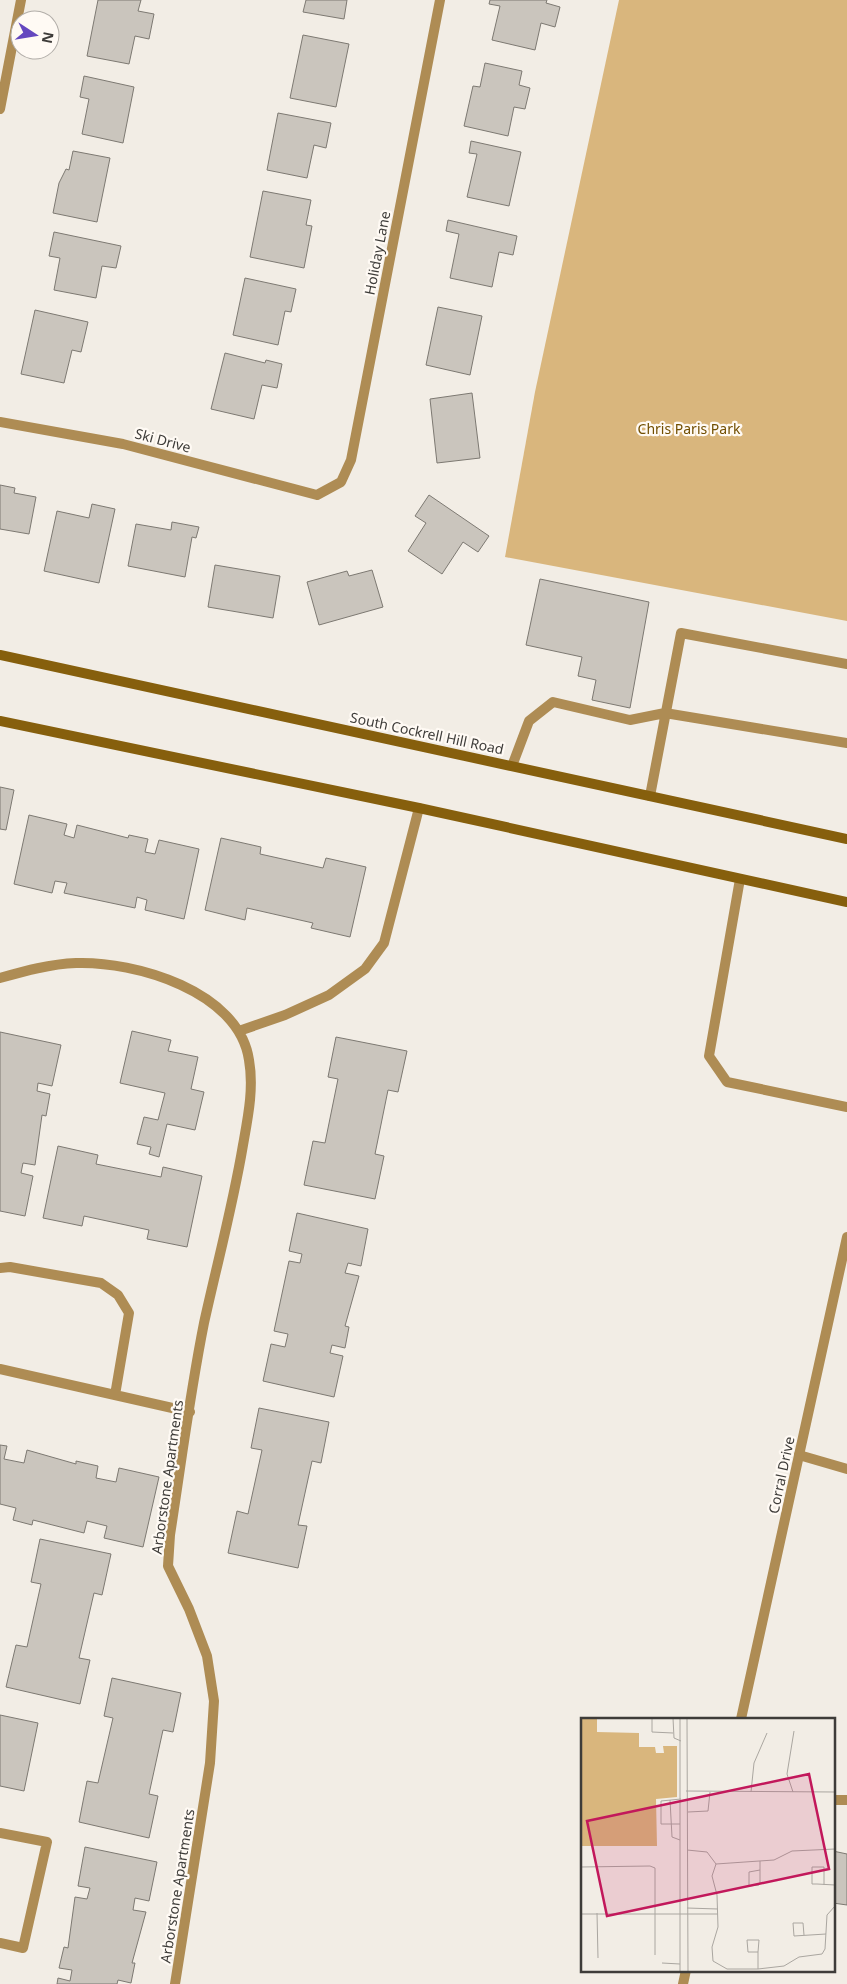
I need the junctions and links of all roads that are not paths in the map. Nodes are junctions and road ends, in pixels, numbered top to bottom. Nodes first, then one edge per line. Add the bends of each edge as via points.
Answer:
1 (21, 0) edge
2 (440, 0) edge
3 (0, 109) edge
4 (0, 422) edge
5 (317, 495) joint
6 (0, 655) edge
7 (847, 664) edge
8 (665, 713) junction
9 (0, 721) edge
10 (847, 743) edge
11 (512, 766) junction
12 (650, 796) junction
13 (418, 808) junction
14 (847, 839) edge
15 (740, 879) junction
16 (847, 902) edge
17 (0, 978) edge
18 (239, 1031) junction
19 (847, 1107) edge
20 (847, 1237) edge
21 (0, 1268) edge
22 (0, 1369) edge
23 (115, 1395) junction
24 (190, 1412) junction
25 (799, 1455) junction
26 (847, 1469) edge
27 (741, 1718) edge
28 (834, 1800) edge
29 (847, 1800) edge
30 (0, 1833) edge
31 (0, 1943) edge
32 (175, 1984) edge

1 - 3 street
2 - 5 street, Holiday Lane via 351,460 341,482
4 - 5 street, Ski Drive via 124,444
6 - 11 main road, South Cockrell Hill Road
7 - 8 street via 681,633
8 - 10 street
8 - 11 street via 630,720 553,702 529,721
8 - 12 street
9 - 13 main road
11 - 12 main road, South Cockrell Hill Road
12 - 14 main road, South Cockrell Hill Road
13 - 15 main road
13 - 18 street via 384,943 365,969 329,995
15 - 16 main road
15 - 19 street via 709,1056 727,1082
17 - 18 street, Arborstone Apartments via 34,968 76,963 146,971 212,1002
18 - 24 street, Arborstone Apartments via 250,1059 250,1102 204,1326
20 - 25 street, Corral Drive
21 - 23 street via 101,1283 118,1294 129,1313
22 - 23 street
23 - 24 street
24 - 32 street, Arborstone Apartments via 168,1566 207,1656 214,1701 210,1763
25 - 26 street
25 - 27 street, Corral Drive
28 - 29 street
30 - 31 street via 47,1842 23,1948

